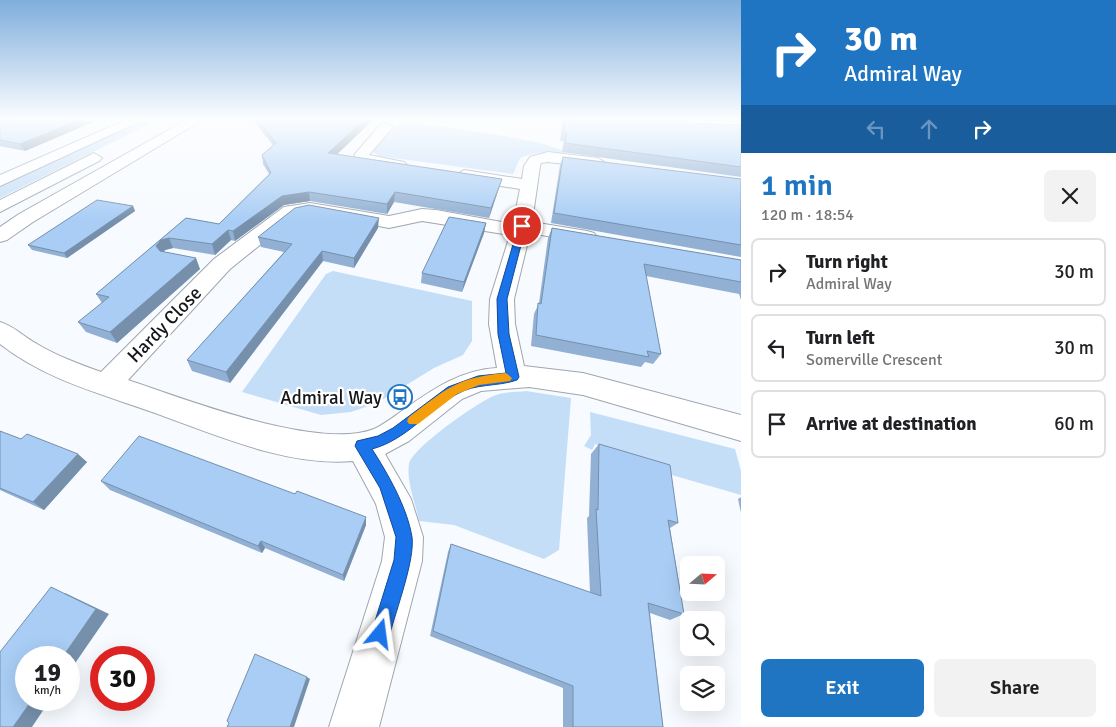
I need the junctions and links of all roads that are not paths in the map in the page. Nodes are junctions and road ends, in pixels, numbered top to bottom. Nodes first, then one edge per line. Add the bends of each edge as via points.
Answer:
1 (63, 153) edge
2 (104, 153) edge
3 (139, 153) edge
4 (363, 153) edge
5 (610, 164) edge
6 (412, 167) edge
7 (450, 173) edge
8 (0, 181) edge
9 (529, 185) junction
10 (0, 207) edge
11 (521, 228) junction
12 (0, 236) edge
13 (606, 240) edge
14 (0, 331) edge
15 (513, 377) junction
16 (106, 384) junction
17 (741, 428) edge
18 (362, 446) junction
19 (354, 727) edge

1 - 8 street
2 - 10 street
3 - 12 street
4 - 6 street via 365,160
5 - 9 street via 543,158 532,166
7 - 9 street
9 - 11 street
11 - 13 street, Hardy Close
11 - 15 street via 502,299 504,338
11 - 16 street, Hardy Close via 436,216 422,215 389,222 299,208 290,211 212,262
14 - 16 street via 27,351 67,372
15 - 17 street via 583,384
15 - 18 street via 478,380 452,391 398,432
16 - 18 street via 290,443 328,449
18 - 19 street via 386,485 404,537 402,560

